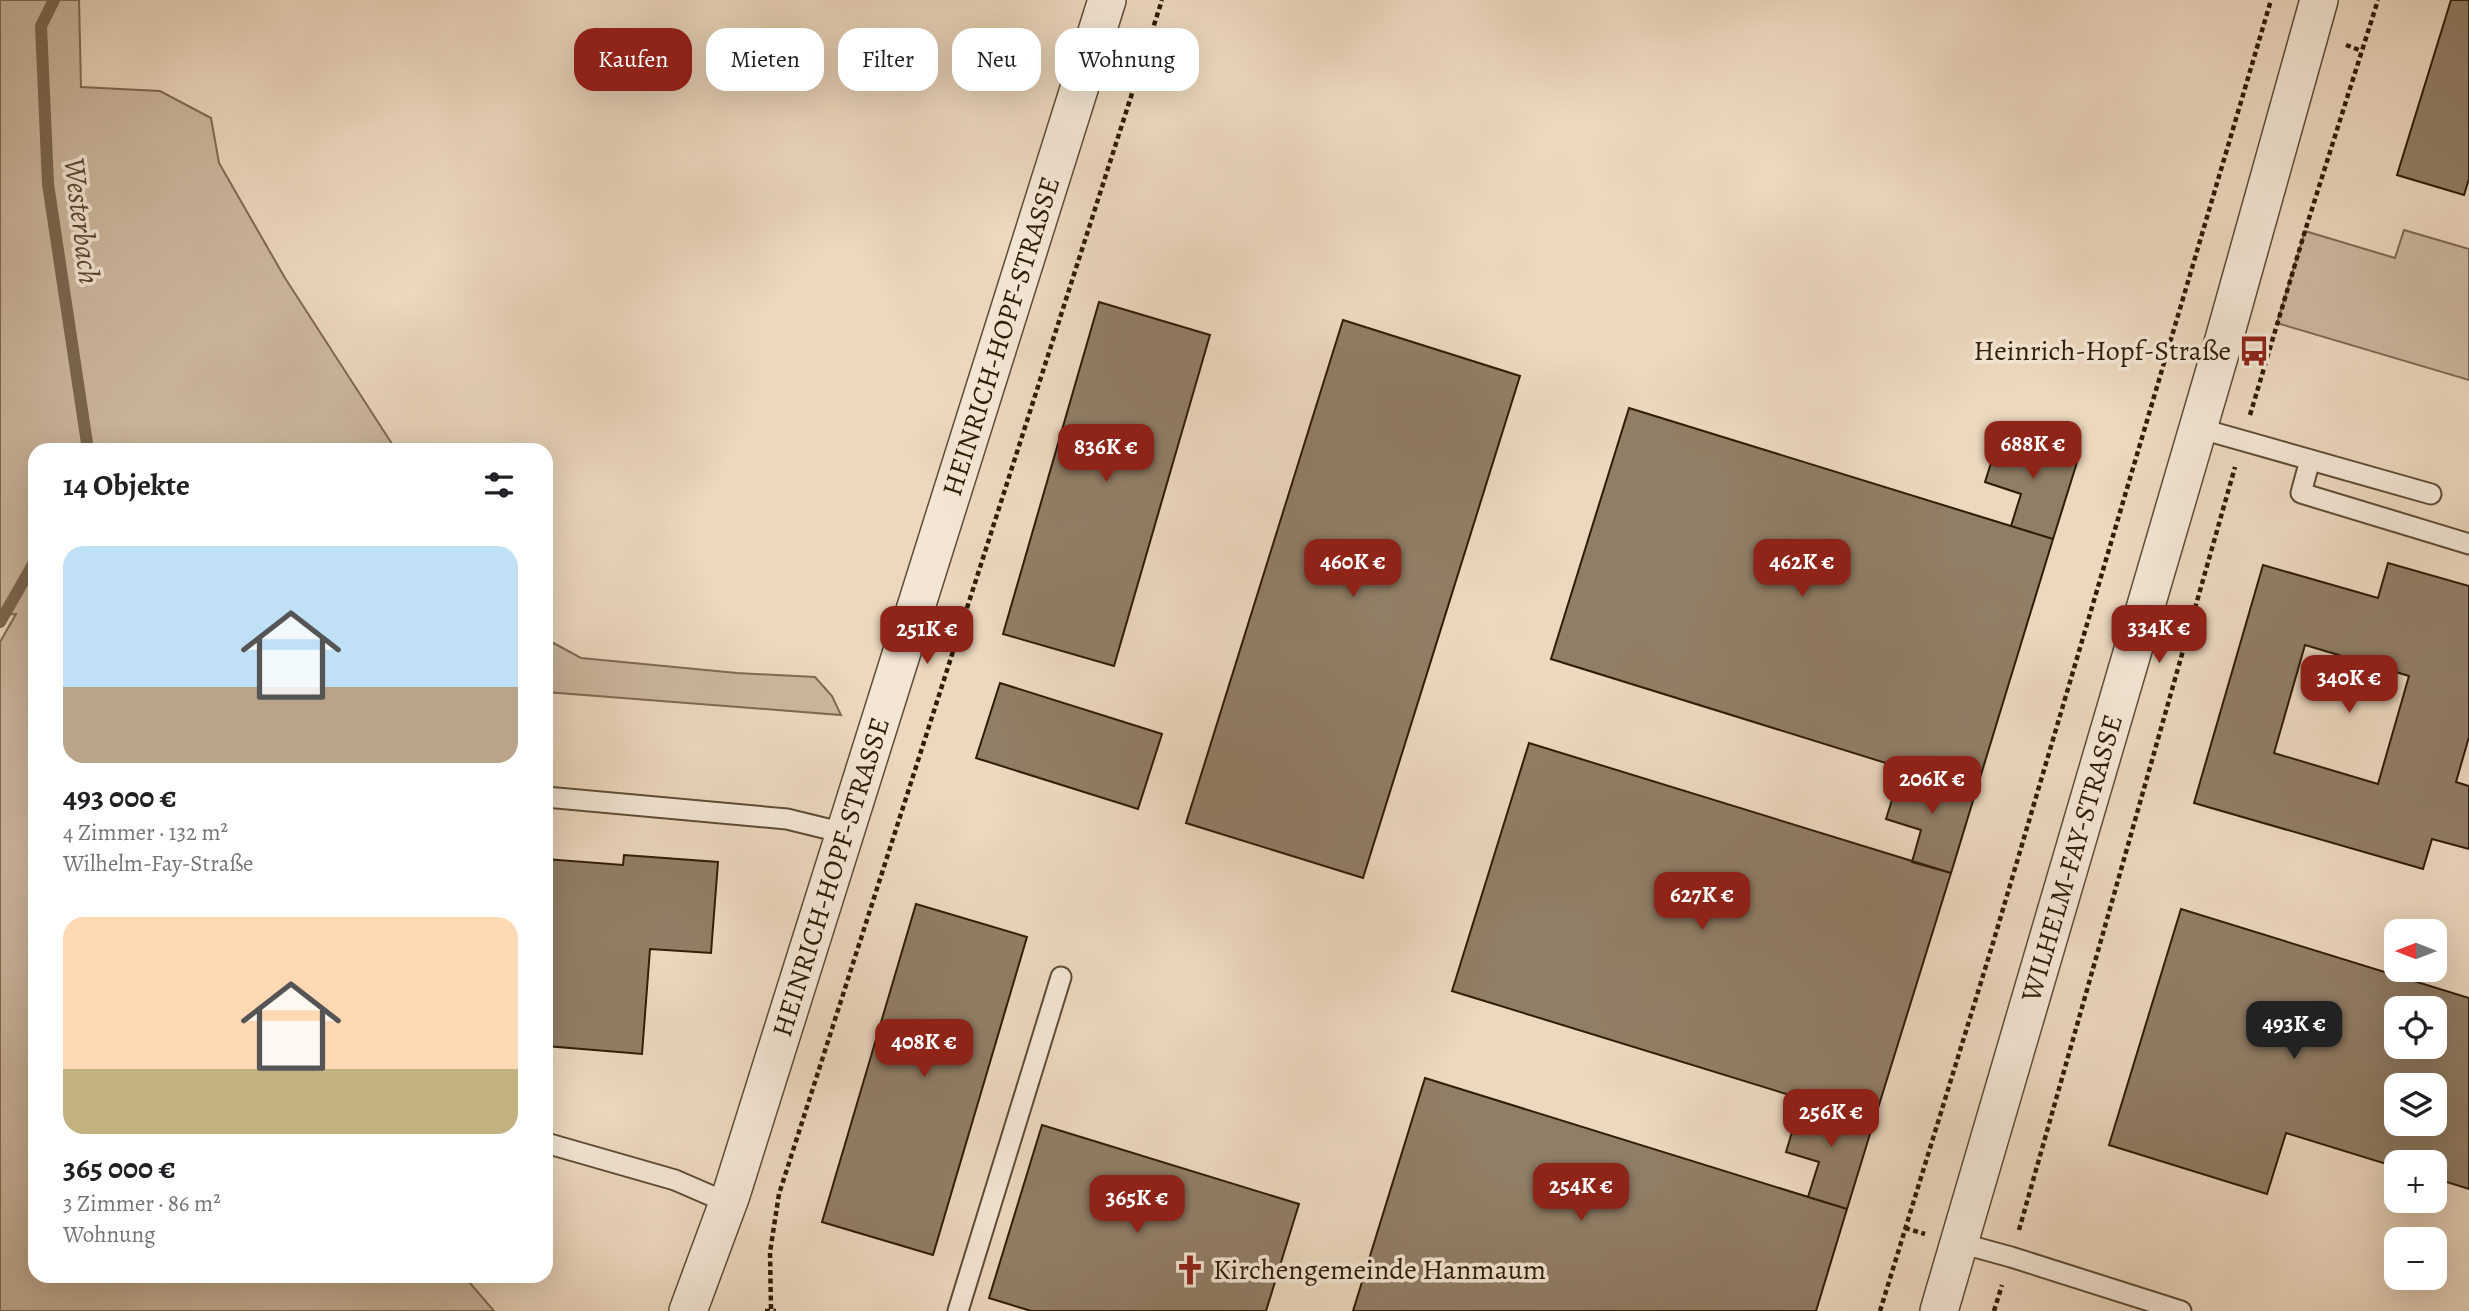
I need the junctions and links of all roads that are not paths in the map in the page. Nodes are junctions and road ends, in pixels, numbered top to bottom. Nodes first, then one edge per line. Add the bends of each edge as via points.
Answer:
1 (1107, 0) edge
2 (2319, 0) edge
3 (2198, 428) junction
4 (2310, 460) junction
5 (2431, 494) dead end
6 (2469, 544) edge
7 (553, 798) edge
8 (844, 833) junction
9 (1062, 977) dead end
10 (553, 1145) edge
11 (728, 1203) junction
12 (1960, 1243) junction
13 (688, 1311) edge
14 (958, 1311) edge
15 (1939, 1311) edge
16 (2181, 1311) edge

1 - 8 street, HEINRICH-HOPF-STRASSE
2 - 3 street, WILHELM-FAY-STRASSE
3 - 4 lane
3 - 12 street, WILHELM-FAY-STRASSE
4 - 5 lane
4 - 6 lane via 2301,493
7 - 8 lane via 787,819
8 - 11 street, HEINRICH-HOPF-STRASSE
9 - 14 lane
10 - 11 lane via 675,1180
11 - 13 street, HEINRICH-HOPF-STRASSE
12 - 15 street, WILHELM-FAY-STRASSE
12 - 16 lane

